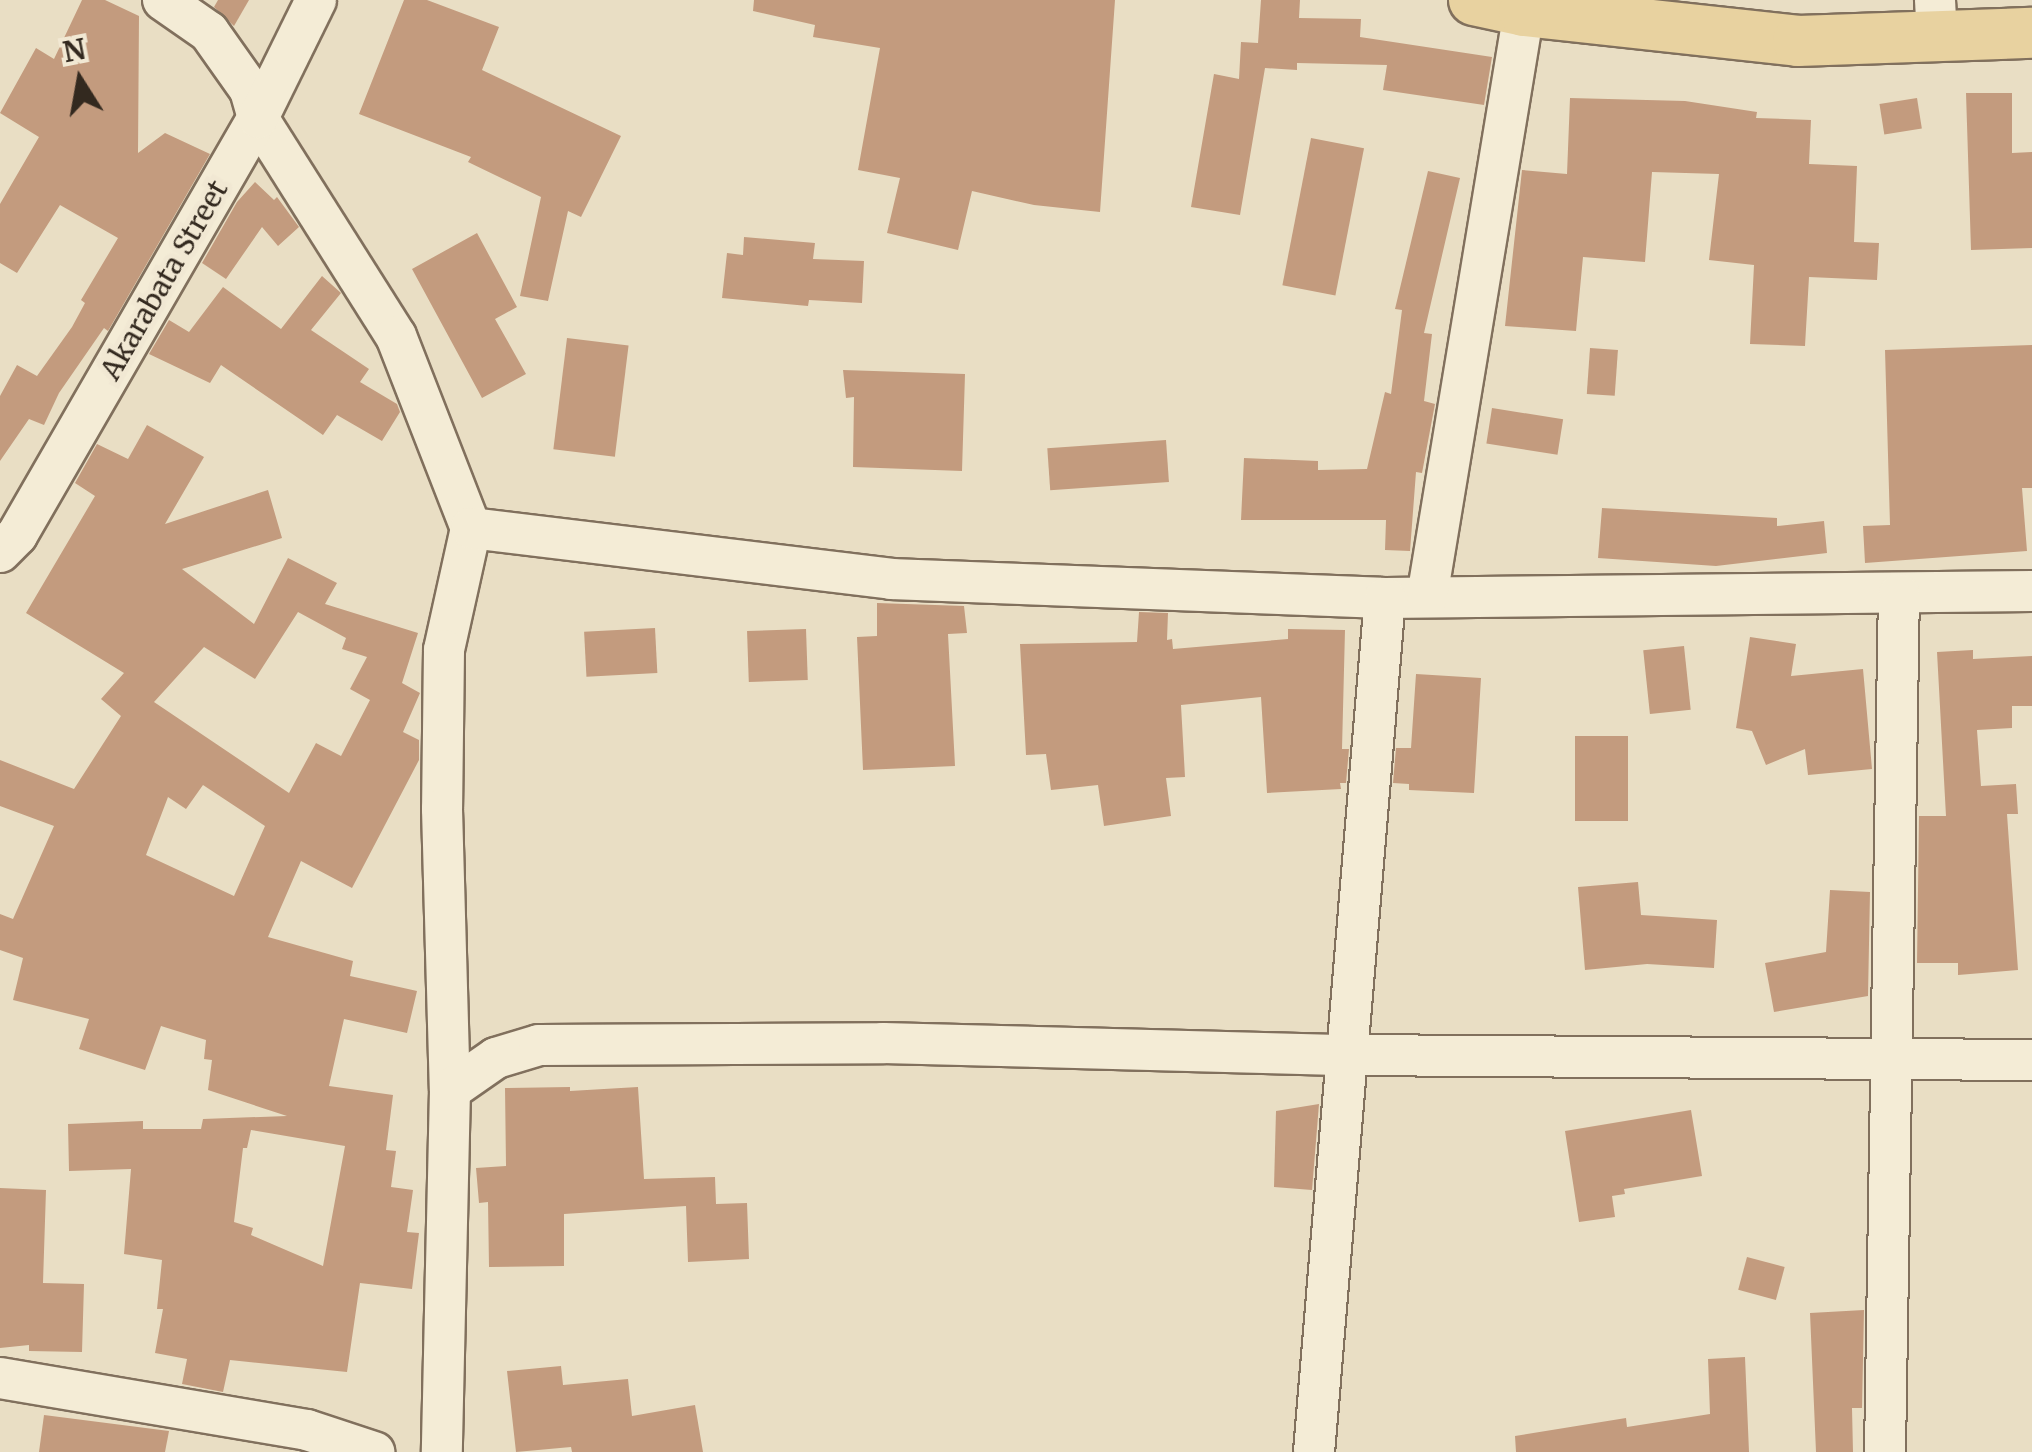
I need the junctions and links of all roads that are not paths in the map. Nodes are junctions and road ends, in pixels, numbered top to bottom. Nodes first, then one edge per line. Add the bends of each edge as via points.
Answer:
1 (163, 0) edge
2 (316, 0) edge
3 (1474, 0) edge
4 (1524, 11) junction
5 (1936, 19) edge
6 (2032, 32) edge
7 (258, 118) junction
8 (470, 528) junction
9 (0, 552) edge
10 (2032, 591) edge
11 (1899, 594) junction
12 (1427, 597) junction
13 (1385, 598) junction
14 (1348, 1055) junction
15 (1892, 1059) junction
16 (2032, 1060) edge
17 (450, 1090) junction
18 (0, 1378) edge
19 (374, 1452) edge
20 (442, 1452) edge
21 (1314, 1452) edge
22 (1885, 1452) edge

1 - 7 street via 209,32 250,90
2 - 7 street, Akarabata Street
3 - 4 main road
4 - 5 main road via 1798,40
4 - 12 street
5 - 6 main road
7 - 8 street via 396,336
7 - 9 street, Akarabata Street via 17,535
8 - 13 street via 891,579
8 - 17 street via 444,650
10 - 11 street
11 - 12 street
11 - 15 street
12 - 13 street
13 - 14 street
14 - 15 street
14 - 17 street via 883,1044 539,1045 496,1058
14 - 21 street
15 - 16 street
15 - 22 street
17 - 20 street
18 - 19 street via 307,1430

